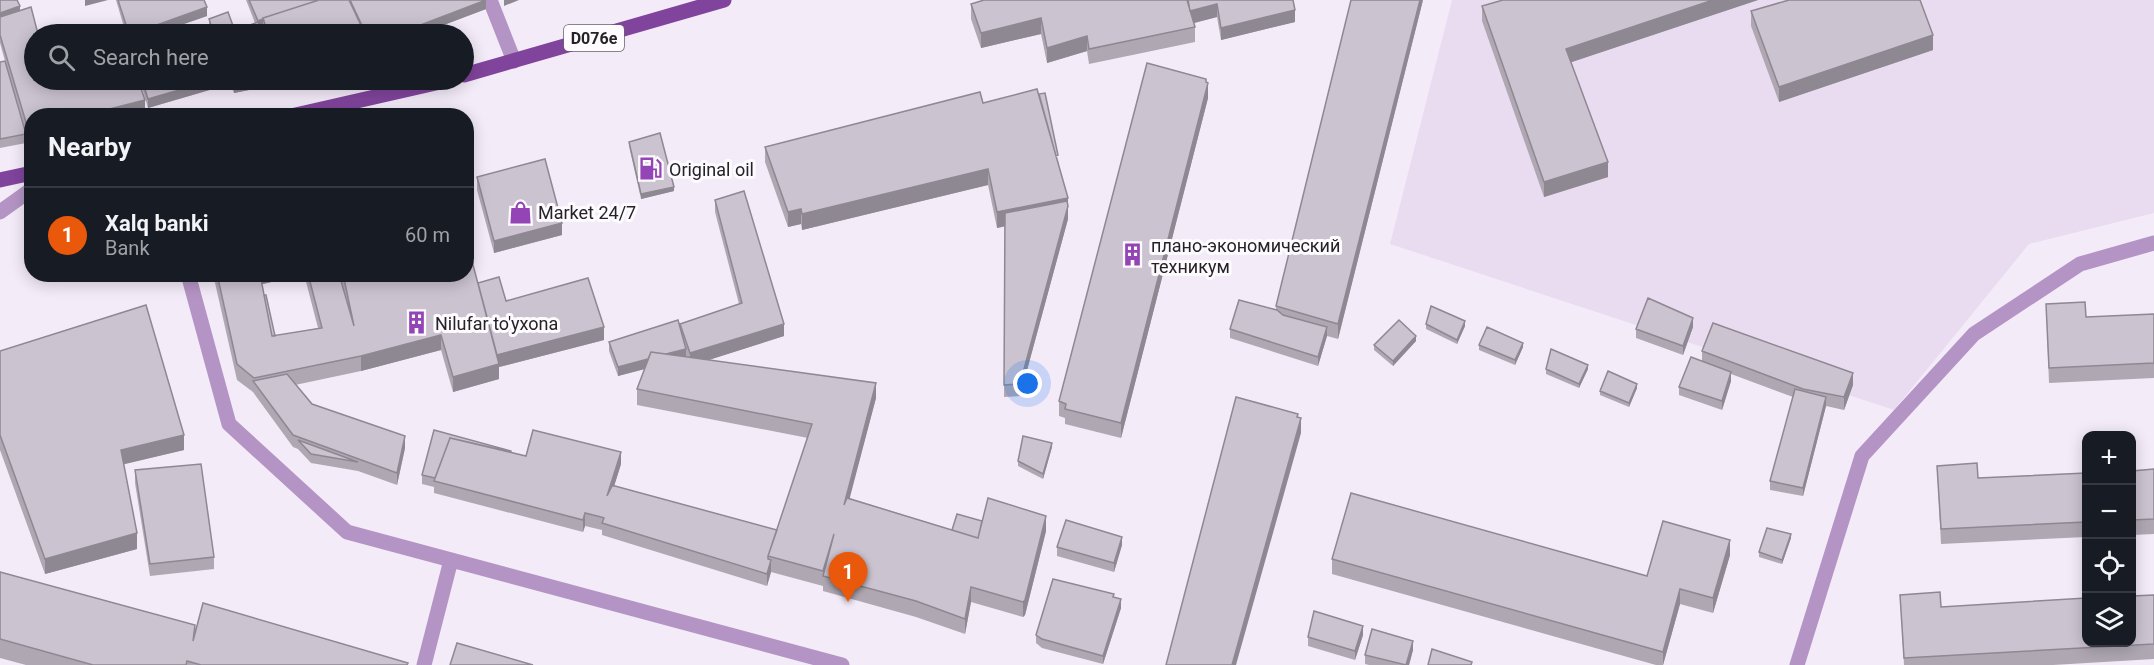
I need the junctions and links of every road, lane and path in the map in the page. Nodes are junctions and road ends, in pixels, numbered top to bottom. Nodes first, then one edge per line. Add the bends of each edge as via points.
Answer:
1 (490, 0) edge
2 (724, 0) edge
3 (514, 61) junction
4 (474, 72) edge
5 (405, 90) edge
6 (326, 108) edge
7 (24, 175) edge
8 (0, 180) edge
9 (24, 195) edge
10 (0, 212) edge
11 (2154, 243) edge
12 (190, 282) edge
13 (451, 560) junction
14 (424, 665) edge
15 (842, 665) edge
16 (1797, 665) edge

1 - 3 street
2 - 3 main road, D076e
3 - 4 main road, D076e
5 - 6 main road
7 - 8 main road
9 - 10 street
11 - 16 street via 2080,264 1974,334 1862,456
12 - 13 street via 229,424 347,532
13 - 14 street
13 - 15 street

